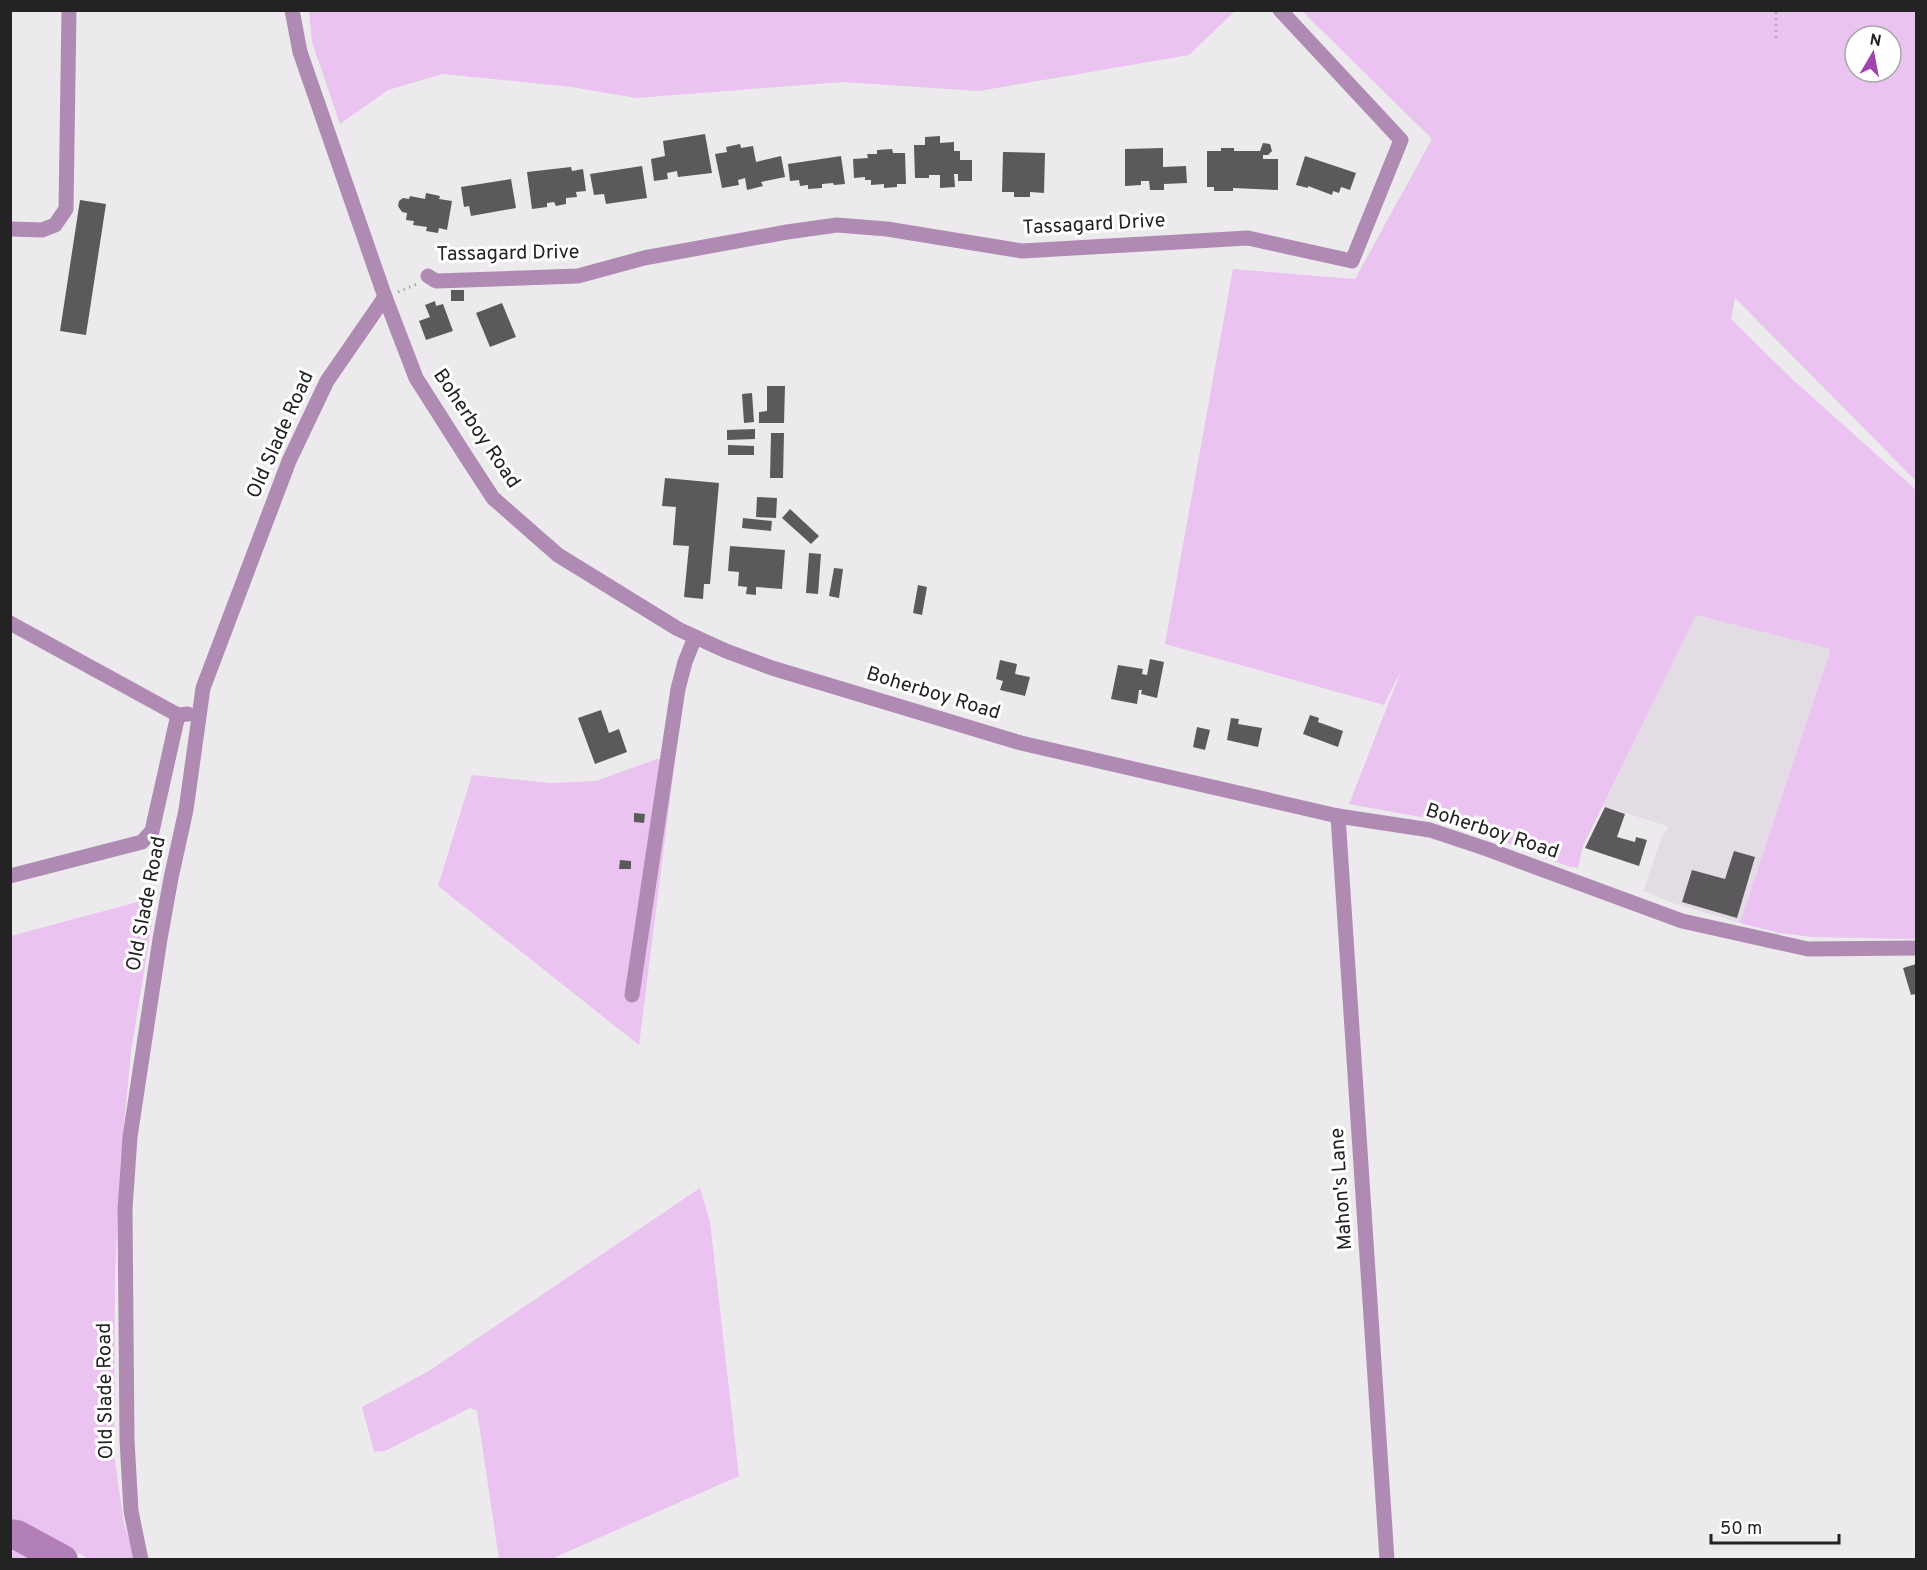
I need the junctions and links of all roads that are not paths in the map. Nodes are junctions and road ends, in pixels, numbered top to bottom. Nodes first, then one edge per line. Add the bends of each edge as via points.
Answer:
1 (69, 10) edge
2 (292, 10) edge
3 (1280, 10) edge
4 (10, 229) edge
5 (428, 276) road end
6 (385, 297) junction
7 (10, 623) edge
8 (695, 637) junction
9 (200, 713) junction
10 (178, 715) junction
11 (1338, 816) junction
12 (10, 876) edge
13 (1917, 948) edge
14 (632, 995) dead end
15 (141, 1560) edge
16 (1387, 1560) edge

1 - 4 street via 66,209 55,225 42,230
2 - 6 street, Boherboy Road via 300,52
3 - 5 street, Tassagard Drive via 1401,140 1352,261 1248,238 1022,251 837,225 644,258 578,276 436,281
6 - 8 street, Boherboy Road via 416,378 493,498 558,555
6 - 9 street, Old Slade Road via 327,381 289,461 203,688
7 - 10 street
8 - 11 street, Boherboy Road via 772,668 1021,743
8 - 14 street via 678,689
9 - 10 street
9 - 15 street, Old Slade Road via 129,1137 125,1209 127,1440 131,1511
10 - 12 street via 152,831 142,842
11 - 13 street, Boherboy Road via 1430,830 1682,921 1808,948
11 - 16 street, Mahon's Lane

